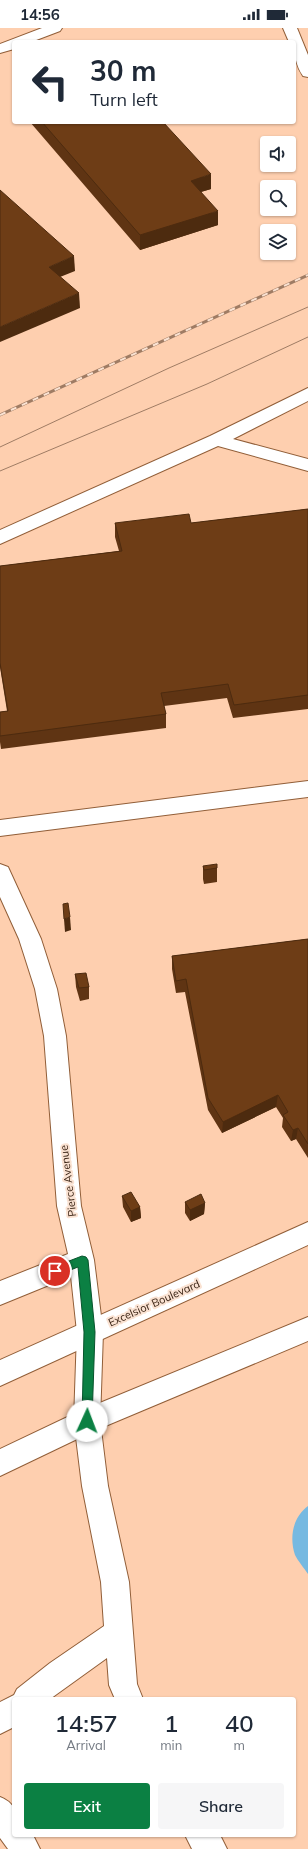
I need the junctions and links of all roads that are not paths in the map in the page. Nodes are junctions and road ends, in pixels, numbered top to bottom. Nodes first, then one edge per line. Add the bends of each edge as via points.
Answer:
1 (55, 28) edge
2 (290, 28) edge
3 (23, 40) edge
4 (295, 40) edge
5 (296, 43) edge
6 (12, 45) edge
7 (0, 49) edge
8 (308, 73) edge
9 (308, 394) edge
10 (216, 440) junction
11 (308, 465) edge
12 (0, 538) edge
13 (308, 789) edge
14 (0, 828) edge
15 (0, 872) edge
16 (308, 1233) edge
17 (82, 1260) junction
18 (0, 1293) edge
19 (308, 1329) edge
20 (90, 1332) junction
21 (0, 1373) edge
22 (87, 1421) junction
23 (0, 1463) edge
24 (119, 1633) junction
25 (30, 1697) edge
26 (128, 1697) edge
27 (12, 1711) edge
28 (0, 1720) edge
29 (0, 1812) edge
30 (12, 1830) edge
31 (17, 1837) edge
32 (202, 1837) edge
33 (25, 1849) edge
34 (212, 1849) edge

1 - 3 main road
2 - 4 main road
5 - 8 main road
6 - 7 main road
9 - 10 main road
10 - 11 main road
10 - 12 main road
13 - 14 main road
15 - 17 main road, Pierce Avenue via 30,939 46,989 55,1036 69,1206
16 - 20 main road, Excelsior Boulevard
17 - 18 main road
17 - 20 main road, Pierce Avenue
19 - 22 main road
20 - 21 main road, Excelsior Boulevard
20 - 22 main road, Pierce Avenue
22 - 23 main road
22 - 24 main road, Pierce Avenue via 95,1486 115,1582
24 - 25 main road
24 - 26 main road, Pierce Avenue via 123,1685
27 - 28 main road
29 - 30 main road
31 - 33 main road
32 - 34 main road

